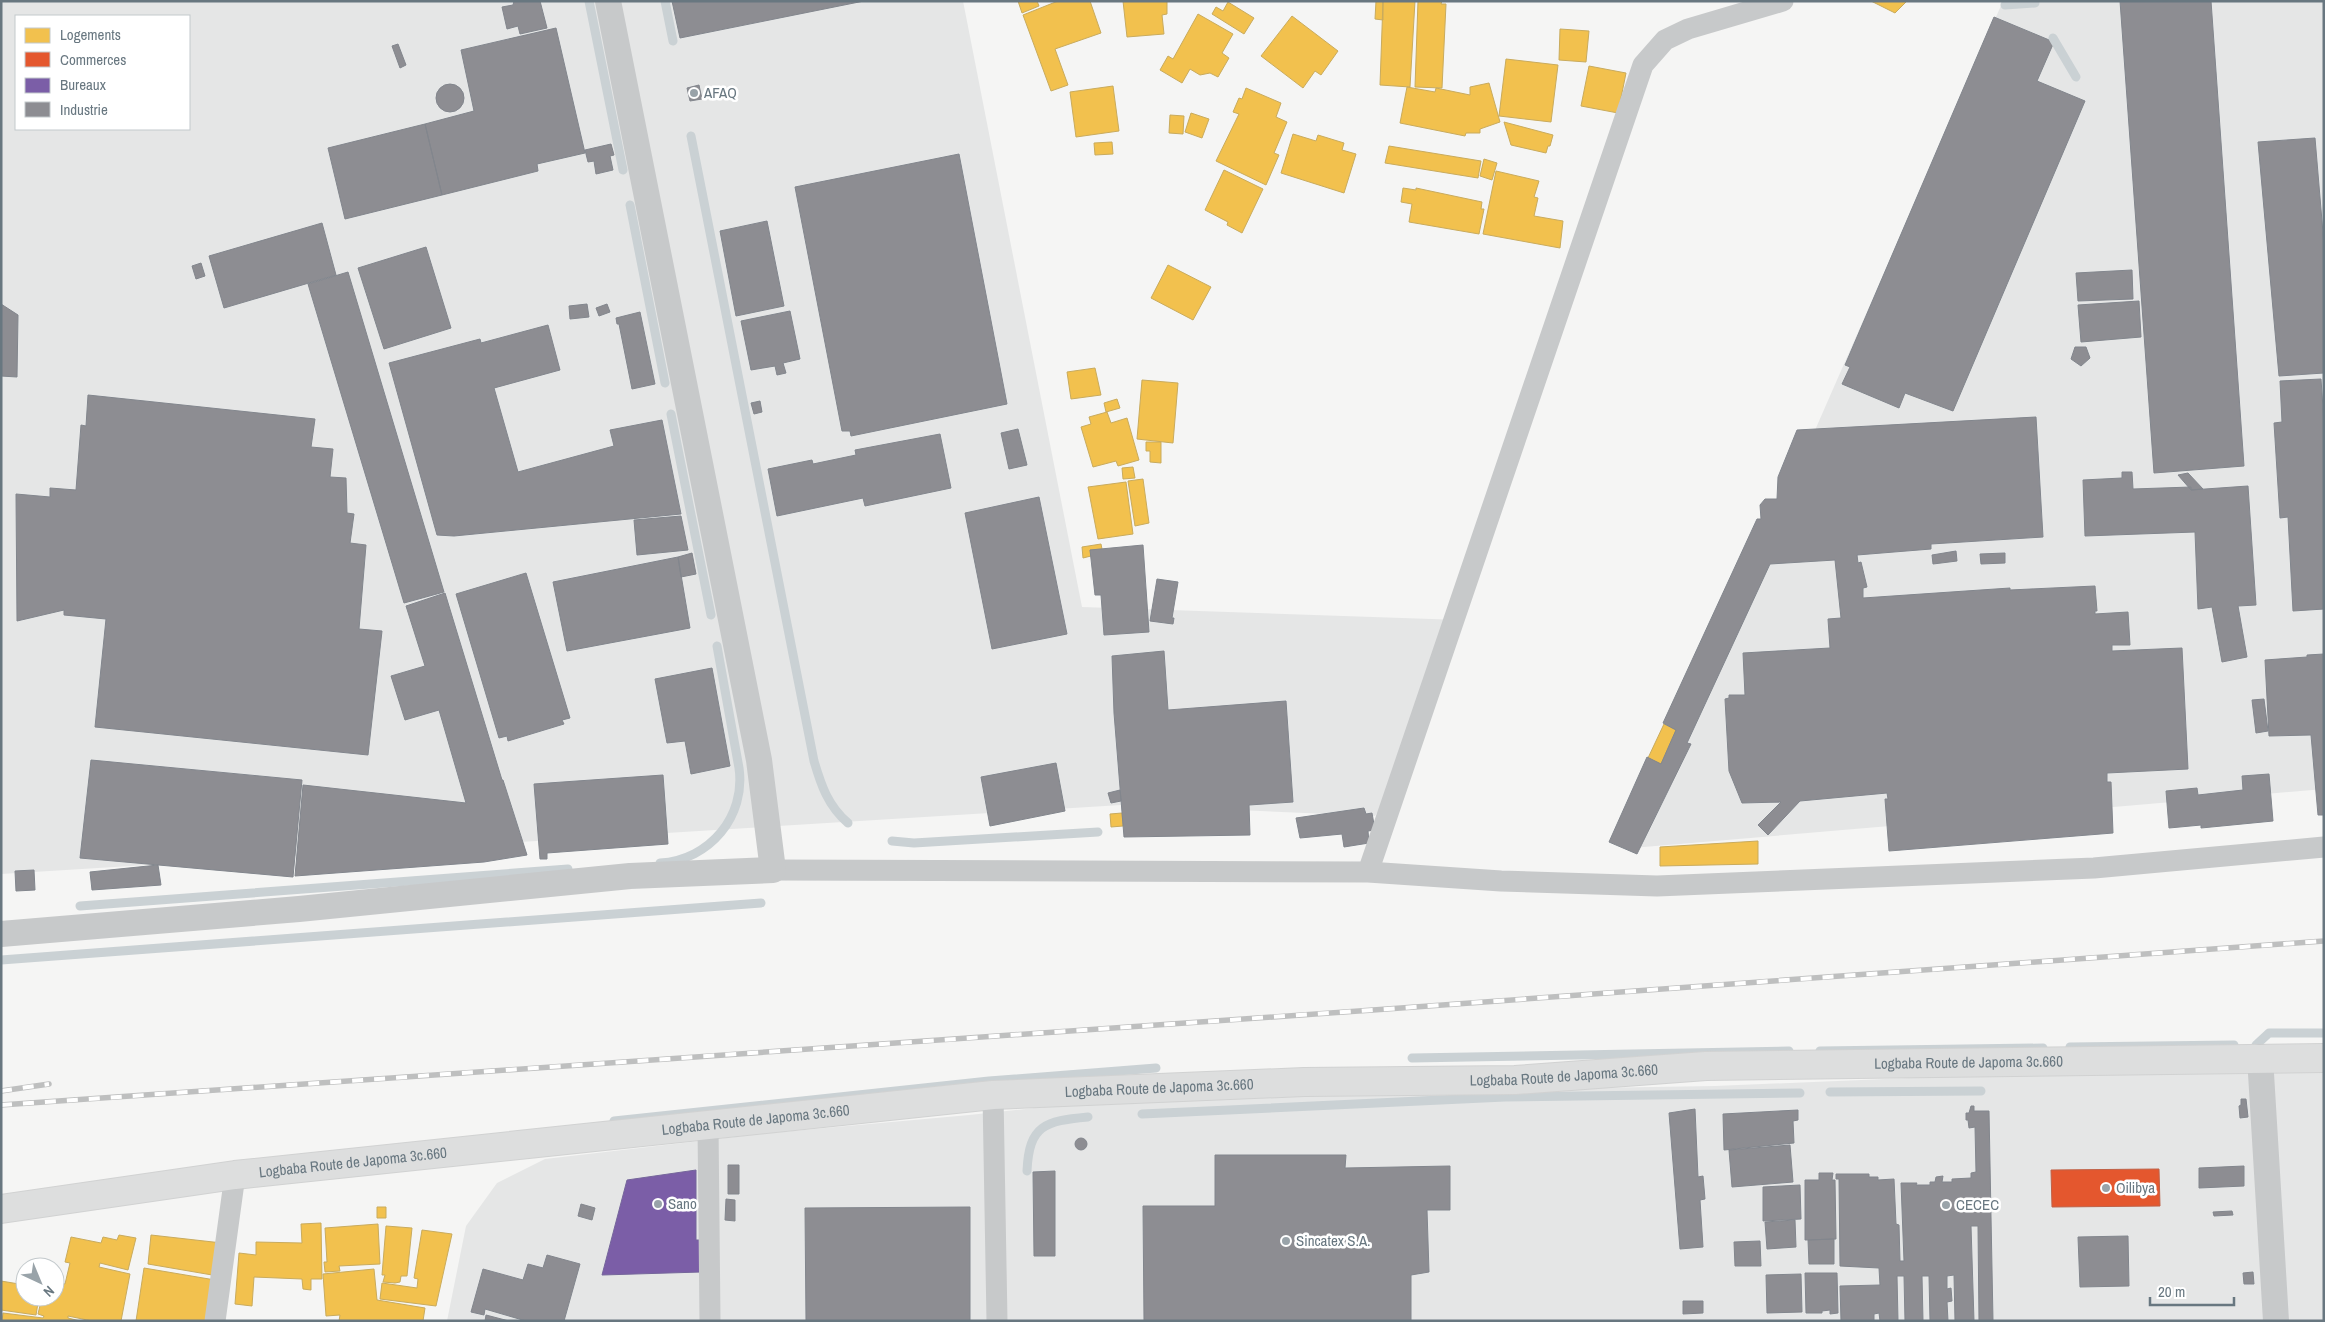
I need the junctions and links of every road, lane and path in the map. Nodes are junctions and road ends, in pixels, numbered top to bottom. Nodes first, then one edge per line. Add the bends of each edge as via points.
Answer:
1 (608, 1) edge
2 (1784, 1) edge
3 (2324, 847) edge
4 (773, 870) junction
5 (1368, 872) junction
6 (1, 934) edge
7 (2260, 1057) junction
8 (2324, 1058) edge
9 (993, 1095) junction
10 (708, 1124) junction
11 (236, 1175) junction
12 (1, 1209) edge
13 (215, 1321) edge
14 (710, 1321) edge
15 (997, 1321) edge
16 (2276, 1321) edge

1 - 4 street via 757,750
2 - 5 street via 1688,28 1665,40 1643,65
3 - 5 street via 2094,868 1657,886 1501,881
4 - 5 street
4 - 6 street via 630,876
7 - 8 main road, Logbaba Route de Japoma 3c.660
7 - 9 main road, Logbaba Route de Japoma 3c.660 via 1706,1066 1516,1080 1304,1082
7 - 16 street
9 - 10 main road, Logbaba Route de Japoma 3c.660
9 - 15 street
10 - 11 main road, Logbaba Route de Japoma 3c.660
10 - 14 street
11 - 12 main road, Logbaba Route de Japoma 3c.660
11 - 13 street

